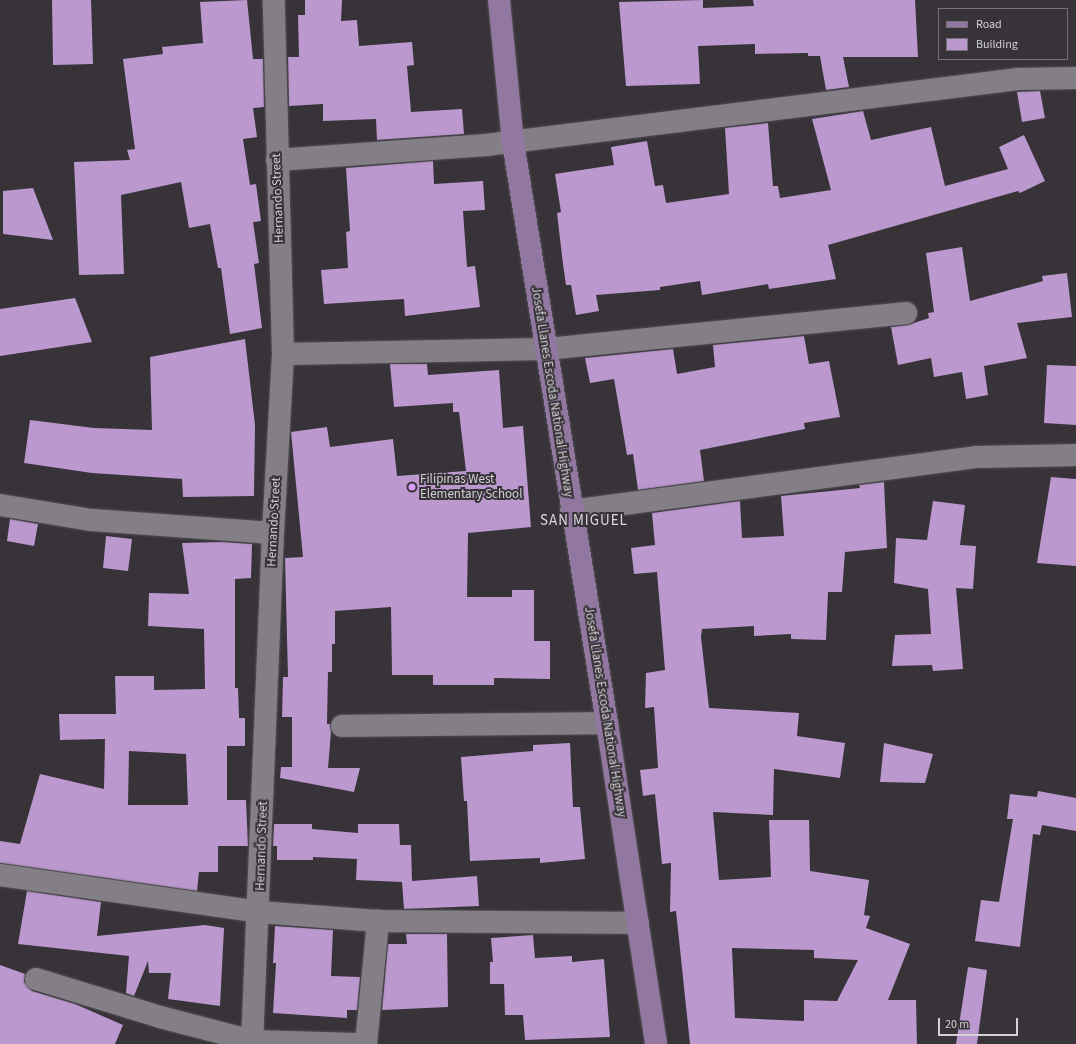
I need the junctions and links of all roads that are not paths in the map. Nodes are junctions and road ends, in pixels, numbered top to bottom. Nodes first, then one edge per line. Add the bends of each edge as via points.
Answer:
1 (274, 0) edge
2 (499, 0) edge
3 (1076, 78) edge
4 (513, 142) junction
5 (277, 160) junction
6 (906, 314) dead end
7 (546, 349) junction
8 (283, 354) junction
9 (1076, 455) edge
10 (0, 505) edge
11 (571, 511) junction
12 (273, 533) junction
13 (607, 722) junction
14 (342, 726) dead end
15 (0, 875) edge
16 (259, 912) junction
17 (378, 921) junction
18 (638, 923) junction
19 (36, 978) dead end
20 (252, 1042) edge
21 (357, 1044) edge
22 (366, 1044) edge
23 (656, 1044) edge

1 - 5 street, Hernando Street
2 - 4 main road, Josefa Llanes Escoda National Highway
3 - 4 street via 1018,80
4 - 5 street
4 - 7 main road, Josefa Llanes Escoda National Highway
5 - 8 street, Hernando Street
6 - 7 street
7 - 8 street
7 - 11 main road, Josefa Llanes Escoda National Highway
8 - 12 street, Hernando Street
9 - 11 street via 974,457
10 - 12 street via 92,520
11 - 13 main road, Josefa Llanes Escoda National Highway
12 - 16 street, Hernando Street
13 - 14 street
13 - 18 main road, Josefa Llanes Escoda National Highway
15 - 16 street
16 - 17 street
16 - 20 street, Hernando Street
17 - 18 street
17 - 22 street
18 - 23 main road, Josefa Llanes Escoda National Highway
19 - 20 street via 160,1017
20 - 21 street

